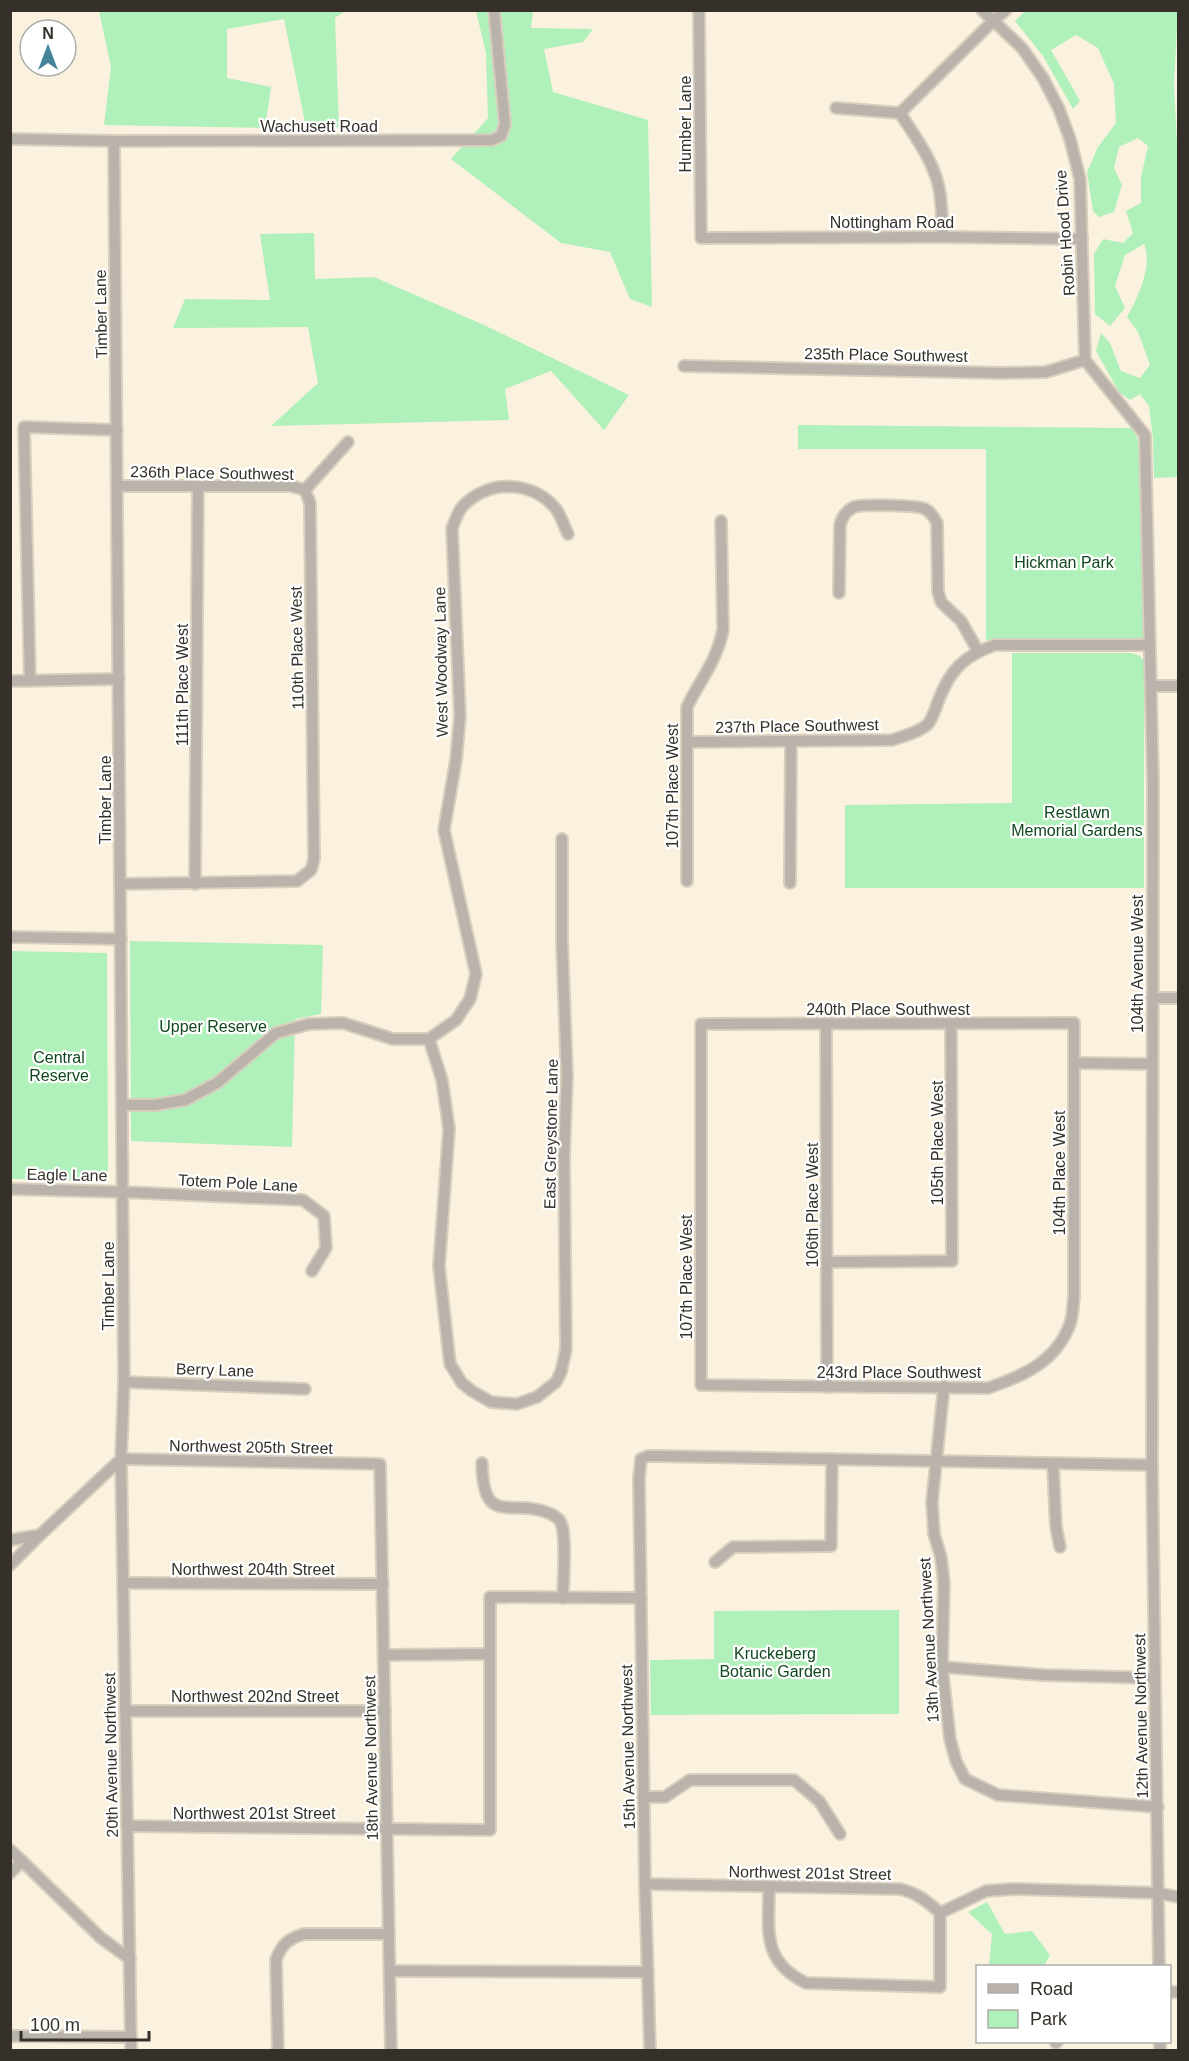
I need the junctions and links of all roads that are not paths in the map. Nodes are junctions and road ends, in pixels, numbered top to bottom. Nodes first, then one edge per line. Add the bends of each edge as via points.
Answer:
1 (494, 10) edge
2 (699, 10) edge
3 (982, 10) edge
4 (1006, 10) edge
5 (994, 20) junction
6 (836, 108) dead end
7 (900, 113) junction
8 (10, 139) edge
9 (114, 141) junction
10 (943, 237) junction
11 (701, 238) joint
12 (1082, 239) junction
13 (1085, 360) junction
14 (684, 366) dead end
15 (117, 430) junction
16 (348, 442) dead end
17 (118, 486) junction
18 (198, 486) junction
19 (305, 490) junction
20 (721, 521) dead end
21 (568, 534) dead end
22 (839, 593) dead end
23 (1150, 645) junction
24 (978, 651) junction
25 (119, 680) junction
26 (10, 681) edge
27 (30, 681) junction
28 (1152, 686) junction
29 (1179, 686) edge
30 (687, 742) junction
31 (790, 742) junction
32 (562, 839) dead end
33 (687, 881) dead end
34 (789, 883) dead end
35 (120, 884) junction
36 (195, 884) junction
37 (10, 937) edge
38 (121, 939) junction
39 (1152, 998) junction
40 (1179, 998) edge
41 (1074, 1023) joint
42 (701, 1024) joint
43 (826, 1024) junction
44 (951, 1024) junction
45 (429, 1039) junction
46 (1074, 1063) junction
47 (1152, 1064) junction
48 (122, 1105) junction
49 (10, 1189) edge
50 (123, 1192) junction
51 (827, 1262) junction
52 (312, 1271) dead end
53 (1070, 1324) joint
54 (124, 1382) junction
55 (702, 1385) joint
56 (944, 1386) junction
57 (827, 1387) junction
58 (305, 1389) dead end
59 (121, 1459) junction
60 (832, 1459) junction
61 (937, 1461) junction
62 (482, 1463) dead end
63 (380, 1464) joint
64 (1053, 1464) junction
65 (1152, 1465) junction
66 (40, 1535) junction
67 (10, 1540) edge
68 (1060, 1546) dead end
69 (715, 1562) dead end
70 (10, 1564) edge
71 (123, 1583) junction
72 (383, 1584) junction
73 (563, 1598) junction
74 (641, 1598) junction
75 (490, 1654) junction
76 (384, 1655) junction
77 (942, 1667) junction
78 (1155, 1678) junction
79 (125, 1711) junction
80 (385, 1712) junction
81 (644, 1797) junction
82 (1158, 1807) junction
83 (127, 1826) junction
84 (387, 1829) junction
85 (840, 1833) dead end
86 (10, 1850) edge
87 (22, 1862) junction
88 (10, 1873) edge
89 (645, 1884) junction
90 (769, 1887) junction
91 (1158, 1893) junction
92 (1179, 1897) edge
93 (940, 1913) junction
94 (389, 1934) junction
95 (130, 1959) junction
96 (1159, 1965) edge
97 (390, 1971) junction
98 (648, 1972) junction
99 (10, 2036) edge
100 (131, 2037) junction
101 (131, 2050) edge
102 (278, 2050) edge
103 (391, 2050) edge
104 (650, 2050) edge

1 - 9 street, Wachusett Road via 505,124 501,136 492,140
2 - 11 street, Humber Lane
3 - 5 street, Robin Hood Drive
4 - 5 street
5 - 7 street
5 - 12 street, Robin Hood Drive via 1044,78 1059,109 1080,179
6 - 7 street
7 - 10 street via 933,169 940,192
8 - 9 street, Wachusett Road
9 - 15 street, Timber Lane
10 - 11 street, Nottingham Road
10 - 12 street, Nottingham Road
12 - 13 street, Robin Hood Drive
13 - 14 street, 235th Place Southwest via 1046,372 1001,373
13 - 23 street, 104th Avenue West via 1145,435
15 - 17 street, Timber Lane
15 - 27 street via 24,427
16 - 19 street
17 - 18 street, 236th Place Southwest
17 - 25 street, Timber Lane
18 - 19 street, 236th Place Southwest via 291,486
18 - 36 street, 111th Place West
19 - 36 street, 110th Place West via 310,503 314,859 311,870 297,882
20 - 30 street, 107th Place West via 723,630 708,673 687,707
21 - 45 street, West Woodway Lane via 557,509 523,487 502,486 481,494 462,507 452,528 460,716 444,830 476,974 470,999 456,1020
22 - 24 street via 842,516 857,506 924,508 938,523 941,602 961,621
23 - 24 street, 237th Place Southwest via 995,645
23 - 28 street, 104th Avenue West
24 - 31 street, 237th Place Southwest via 952,672 928,724 913,733 892,740
25 - 27 street
25 - 35 street, Timber Lane
26 - 27 street
28 - 29 street
28 - 39 street, 104th Avenue West
30 - 31 street, 237th Place Southwest
30 - 33 street, 107th Place West
31 - 34 street
32 - 45 street, East Greystone Lane via 567,1076 566,1349 556,1382 537,1397 517,1404 491,1402 472,1391 450,1364 439,1266 449,1129 442,1080
35 - 36 street
35 - 38 street, Timber Lane
37 - 38 street
38 - 48 street, Timber Lane
39 - 40 street
39 - 47 street, 104th Avenue West
41 - 44 street, 240th Place Southwest
41 - 46 street, 104th Place West
42 - 43 street, 240th Place Southwest
42 - 55 street, 107th Place West
43 - 44 street, 240th Place Southwest
43 - 51 street, 106th Place West
44 - 51 street, 105th Place West via 952,1261
45 - 48 street via 393,1040 343,1023 309,1024 276,1034 217,1083 184,1100
46 - 47 street
46 - 53 street, 104th Place West via 1074,1296
47 - 65 street, 104th Avenue West
48 - 50 street, Timber Lane
49 - 50 street, Eagle Lane
50 - 52 street, Totem Pole Lane via 303,1200 324,1216 326,1248
50 - 54 street, Timber Lane
51 - 57 street, 106th Place West
53 - 56 street, 243rd Place Southwest via 1042,1362 1019,1378 988,1388
54 - 58 street, Berry Lane
54 - 59 street, Timber Lane
55 - 57 street, 243rd Place Southwest
56 - 57 street, 243rd Place Southwest
56 - 61 street
59 - 63 street, Northwest 205th Street
59 - 66 street
59 - 71 street, 20th Avenue Northwest
60 - 61 street
60 - 69 street via 831,1546 733,1547
60 - 74 street, 15th Avenue Northwest via 641,1459
61 - 64 street
61 - 77 street, 13th Avenue Northwest via 932,1502 944,1583
62 - 73 street via 482,1481 490,1502 500,1508 546,1512 561,1523
63 - 72 street, 18th Avenue Northwest
64 - 65 street
64 - 68 street
65 - 78 street, 12th Avenue Northwest
66 - 67 street
66 - 70 street
71 - 72 street, Northwest 204th Street
71 - 79 street, 20th Avenue Northwest
72 - 76 street, 18th Avenue Northwest
73 - 74 street
73 - 75 street via 490,1597
74 - 81 street, 15th Avenue Northwest
75 - 76 street
75 - 84 street, Northwest 201st Street via 490,1830
76 - 80 street, 18th Avenue Northwest
77 - 78 street
77 - 82 street, 13th Avenue Northwest via 950,1739 965,1779 999,1795
78 - 82 street, 12th Avenue Northwest
79 - 80 street, Northwest 202nd Street
79 - 83 street, 20th Avenue Northwest
80 - 84 street, 18th Avenue Northwest
81 - 85 street via 665,1797 690,1780 794,1780 819,1801
81 - 89 street, 15th Avenue Northwest
82 - 91 street, 12th Avenue Northwest
83 - 84 street, Northwest 201st Street
83 - 95 street, 20th Avenue Northwest
84 - 94 street, 18th Avenue Northwest
86 - 87 street
87 - 88 street
87 - 95 street via 101,1938
89 - 90 street, Northwest 201st Street
89 - 98 street, 15th Avenue Northwest
90 - 93 street, Northwest 201st Street via 900,1889 924,1898
90 - 93 street via 769,1936 773,1951 792,1976 806,1983 940,1987
91 - 92 street
91 - 93 street via 986,1891
91 - 96 street, 12th Avenue Northwest
94 - 97 street, 18th Avenue Northwest
94 - 102 street via 304,1934 287,1941 276,1960
95 - 100 street, 20th Avenue Northwest
97 - 98 street
97 - 103 street, 18th Avenue Northwest
98 - 104 street, 15th Avenue Northwest
99 - 100 street
100 - 101 street, 20th Avenue Northwest

